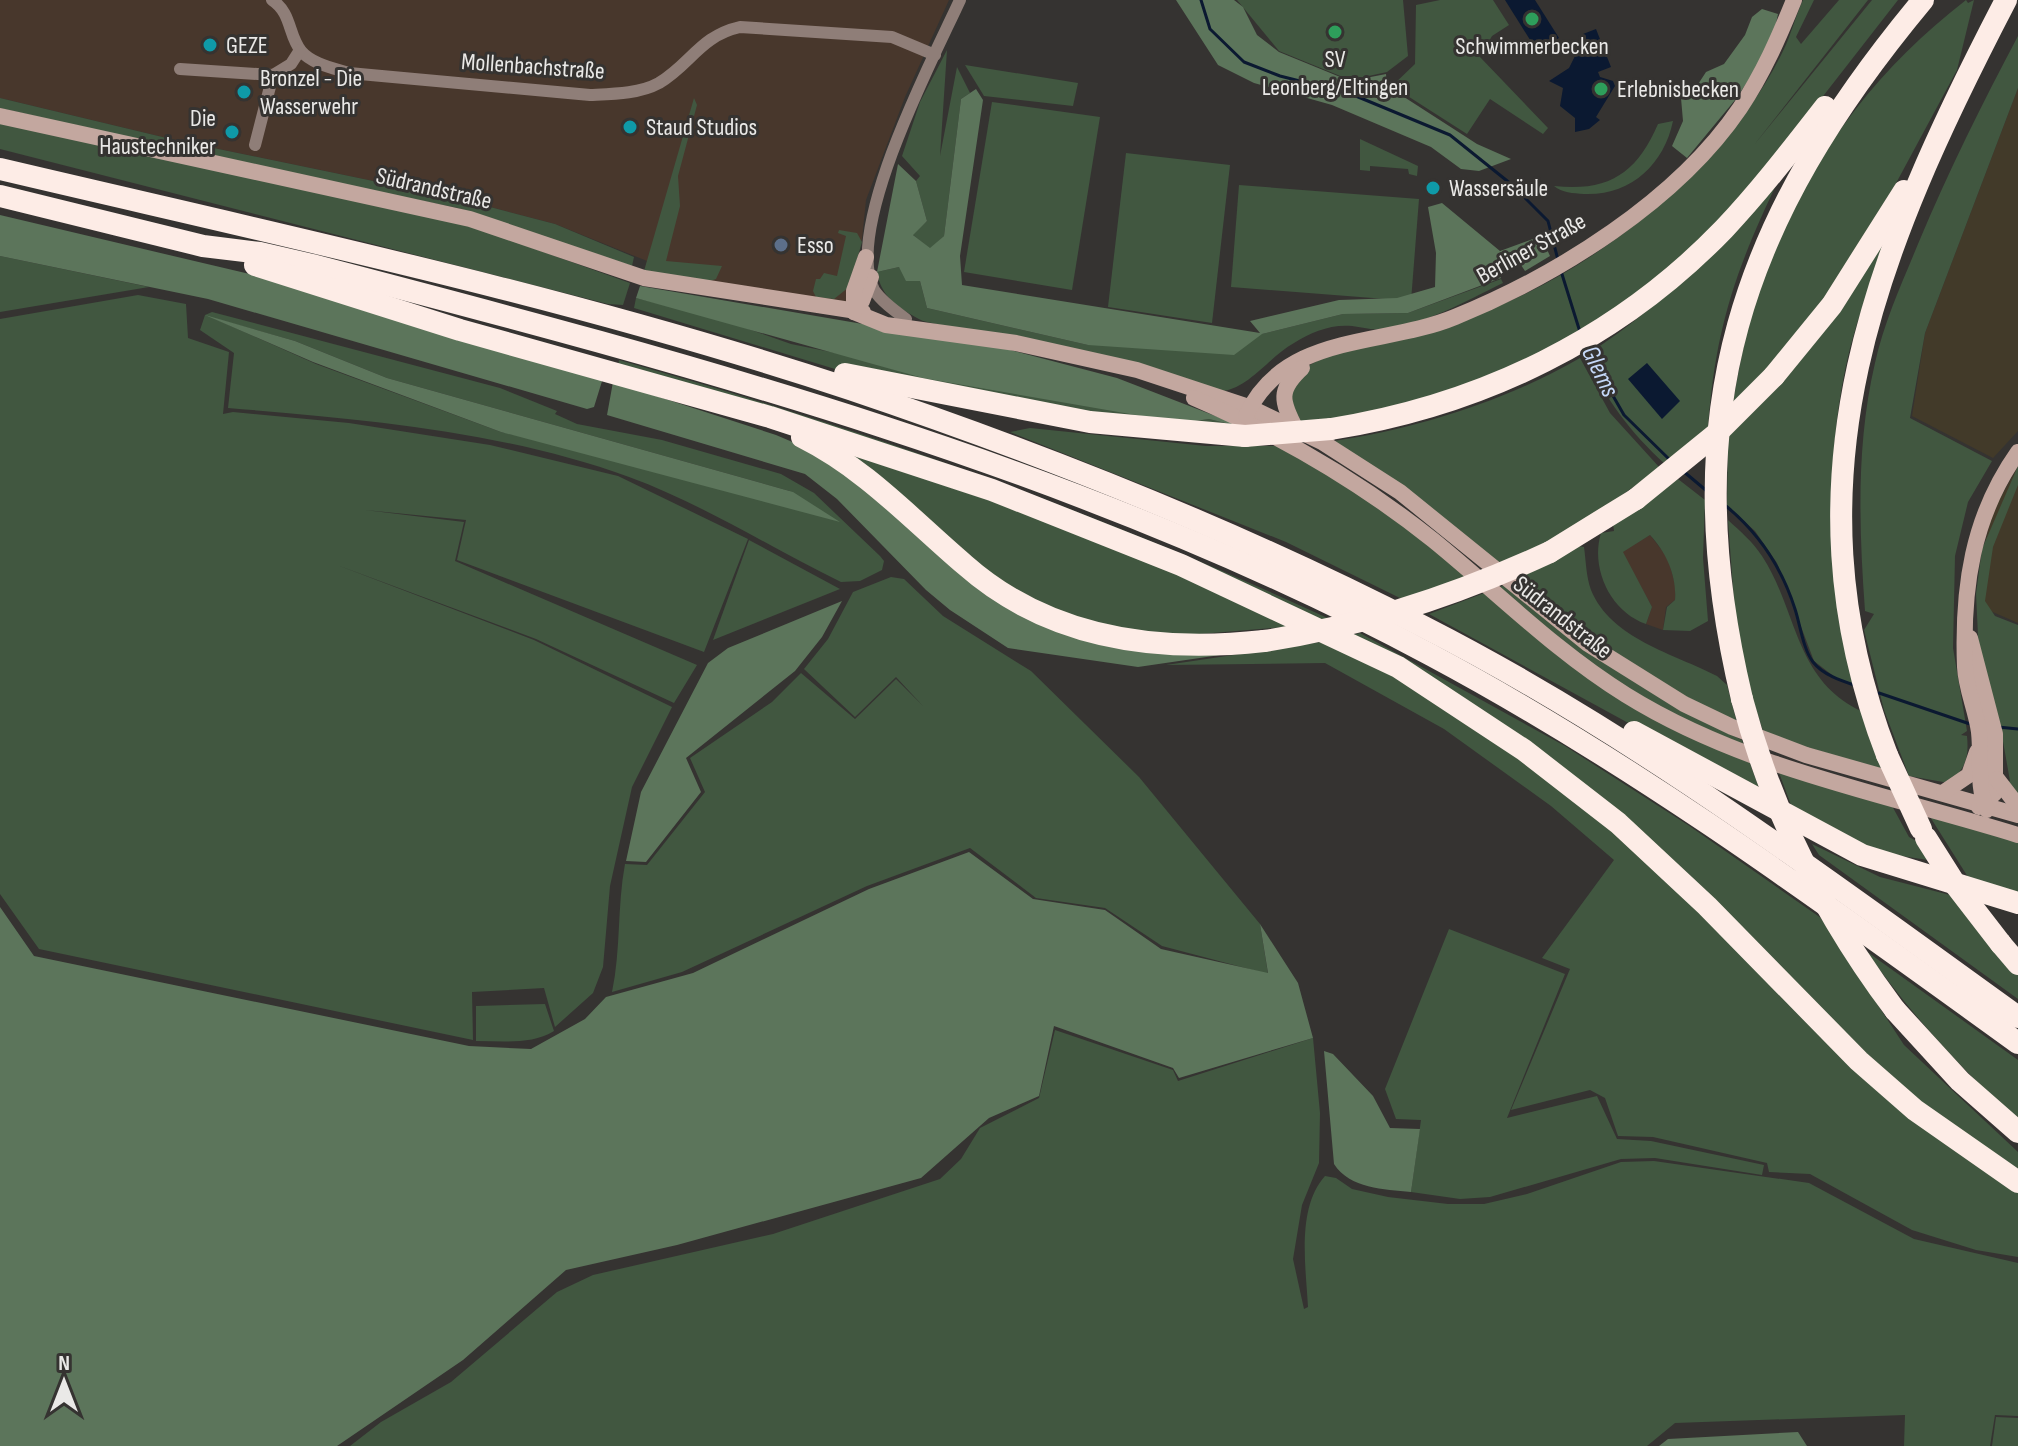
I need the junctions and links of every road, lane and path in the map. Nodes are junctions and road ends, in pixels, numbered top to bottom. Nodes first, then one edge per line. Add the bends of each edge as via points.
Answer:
1 (960, 0) edge
2 (1794, 0) edge
3 (1923, 0) edge
4 (2006, 0) edge
5 (277, 1) edge
6 (1900, 28) junction
7 (300, 50) junction
8 (935, 55) junction
9 (180, 69) dead end
10 (273, 75) junction
11 (0, 116) edge
12 (255, 145) dead end
13 (1932, 146) junction
14 (0, 169) edge
15 (0, 196) edge
16 (203, 246) junction
17 (866, 257) junction
18 (871, 277) junction
19 (854, 312) junction
20 (906, 319) junction
21 (929, 329) junction
22 (692, 341) junction
23 (1319, 352) junction
24 (1286, 383) junction
25 (724, 404) junction
26 (1246, 421) junction
27 (1296, 429) junction
28 (2018, 452) edge
29 (1514, 676) junction
30 (1982, 712) junction
31 (1980, 743) junction
32 (1997, 779) junction
33 (1944, 792) junction
34 (1984, 804) junction
35 (2018, 806) edge
36 (1951, 813) junction
37 (2018, 815) edge
38 (2010, 832) edge
39 (2018, 903) edge
40 (2018, 964) edge
41 (2018, 1017) edge
42 (2018, 1043) edge
43 (2018, 1132) edge
44 (2018, 1182) edge

1 - 8 street
2 - 23 main road, Berliner Straße via 1740,109 1695,162 1639,211 1548,270 1425,329
3 - 6 highway
4 - 13 highway
5 - 7 street
6 - 26 highway, bridge via 1853,72 1726,227 1664,285 1560,355 1450,402 1331,429
6 - 43 highway, bridge via 1811,152 1760,254 1728,359 1716,465 1716,537 1725,625 1773,793 1847,942 1895,1010 1960,1081
7 - 8 street, Mollenbachstraße via 349,73 590,95 656,85 682,67 706,40 740,27 892,37
7 - 10 street via 285,70
8 - 17 street via 900,129
9 - 10 street
10 - 12 street
11 - 19 main road, Südrandstraße via 448,213 644,278
13 - 25 highway, bridge via 1847,284 1774,376 1716,434 1636,499 1550,552 1484,582 1330,630 1264,641 1151,644 1053,620 979,577 855,468 800,437 741,418
13 - 40 highway, bridge via 1878,288 1848,405 1840,529 1851,633 1884,747 1924,833 1964,897
14 - 22 highway
15 - 16 highway
16 - 25 highway via 460,330
16 - 42 highway via 325,269 784,394 997,465 1237,561 1376,627 1561,728 1727,835
17 - 18 street
17 - 19 main road via 854,291
18 - 19 main road
18 - 20 street via 878,294
19 - 20 main road, Südrandstraße
19 - 21 main road, Südrandstraße via 886,325
20 - 21 main road, Südrandstraße
21 - 26 main road, Südrandstraße via 1130,370
22 - 26 highway via 733,342 852,376 1090,422
22 - 29 highway via 848,389 1119,488 1306,568
23 - 24 main road
23 - 26 main road, Berliner Straße via 1258,390
24 - 26 main road
24 - 27 main road via 1286,410
25 - 44 highway via 864,446 1082,524 1235,588 1398,667 1537,758 1618,823 1859,1061 1915,1110
26 - 27 main road, Südrandstraße
26 - 36 main road, Südrandstraße via 1375,496 1574,659 1679,725 1759,759
27 - 33 main road, Südrandstraße via 1400,492 1588,644 1672,698 1783,747
28 - 30 main road via 1978,524 1966,591 1965,668
29 - 39 highway via 1559,691 1862,855
29 - 41 highway via 1587,717 1734,814
30 - 31 main road
30 - 32 main road via 1997,746
31 - 33 main road via 1969,775
31 - 34 main road
32 - 34 main road via 1995,793
32 - 35 main road
33 - 34 main road, Südrandstraße
34 - 36 main road via 1964,815
34 - 37 main road, Südrandstraße
34 - 38 main road via 1990,818
36 - 38 main road, Südrandstraße

